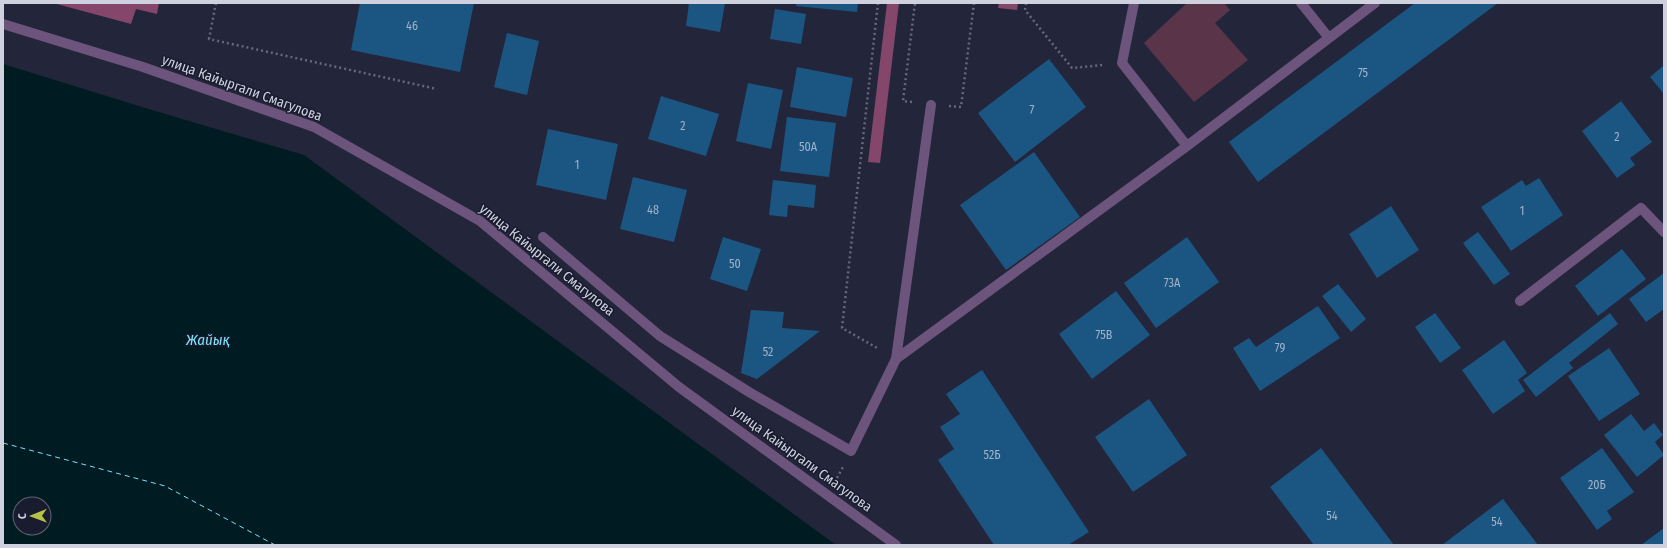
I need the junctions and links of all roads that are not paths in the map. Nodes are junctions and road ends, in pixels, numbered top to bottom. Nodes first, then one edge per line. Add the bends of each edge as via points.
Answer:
1 (1134, 3) edge
2 (1301, 3) edge
3 (1375, 3) edge
4 (3, 24) edge
5 (1329, 38) junction
6 (931, 105) road end
7 (1187, 146) junction
8 (1664, 232) edge
9 (543, 237) dead end
10 (1520, 301) dead end
11 (896, 359) junction
12 (896, 545) edge

1 - 7 street via 1122,63
2 - 5 street
3 - 5 street
4 - 12 street, улица Кайыргали Смагулова via 143,67 314,127 480,221 679,387
5 - 7 street
6 - 11 street
7 - 11 street
8 - 10 street via 1641,208
9 - 11 street via 660,336 749,392 851,451

